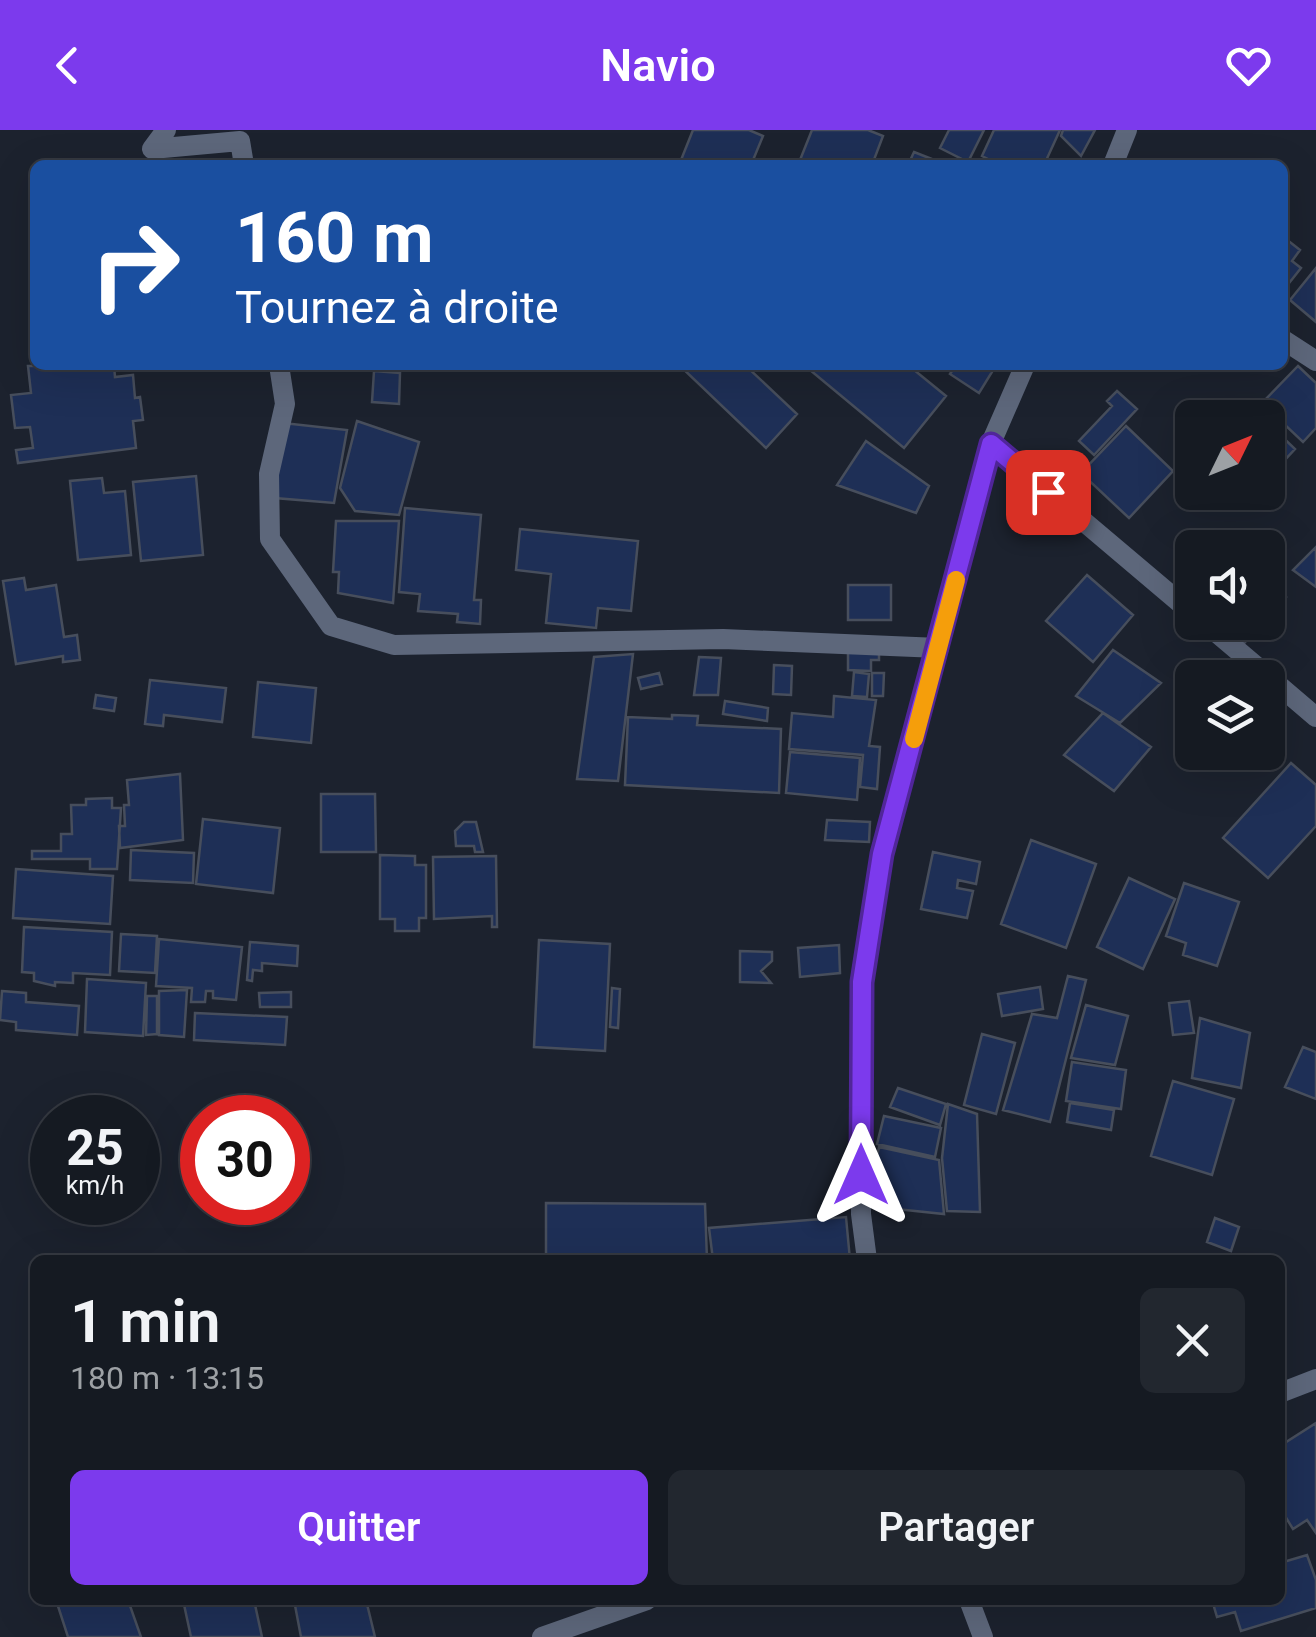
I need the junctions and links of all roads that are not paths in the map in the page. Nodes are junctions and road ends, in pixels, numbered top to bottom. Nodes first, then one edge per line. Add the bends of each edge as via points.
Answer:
1 (166, 130) edge
2 (1128, 130) edge
3 (243, 160) edge
4 (1115, 160) edge
5 (1288, 343) edge
6 (1316, 362) edge
7 (280, 370) edge
8 (1024, 370) edge
9 (991, 444) junction
10 (1175, 599) edge
11 (1225, 640) edge
12 (939, 648) junction
13 (1316, 717) edge
14 (866, 1255) edge
15 (1316, 1379) edge
16 (1285, 1391) edge
17 (633, 1605) edge
18 (970, 1605) edge
19 (542, 1637) edge
20 (983, 1637) edge

1 - 3 street via 152,149 240,141
2 - 4 street
5 - 6 street
7 - 12 street via 285,404 269,474 270,540 331,626 394,645 723,639
8 - 9 street
9 - 10 street
9 - 12 street
11 - 13 street
12 - 14 street via 882,854 862,982
15 - 16 street
17 - 19 street
18 - 20 street

